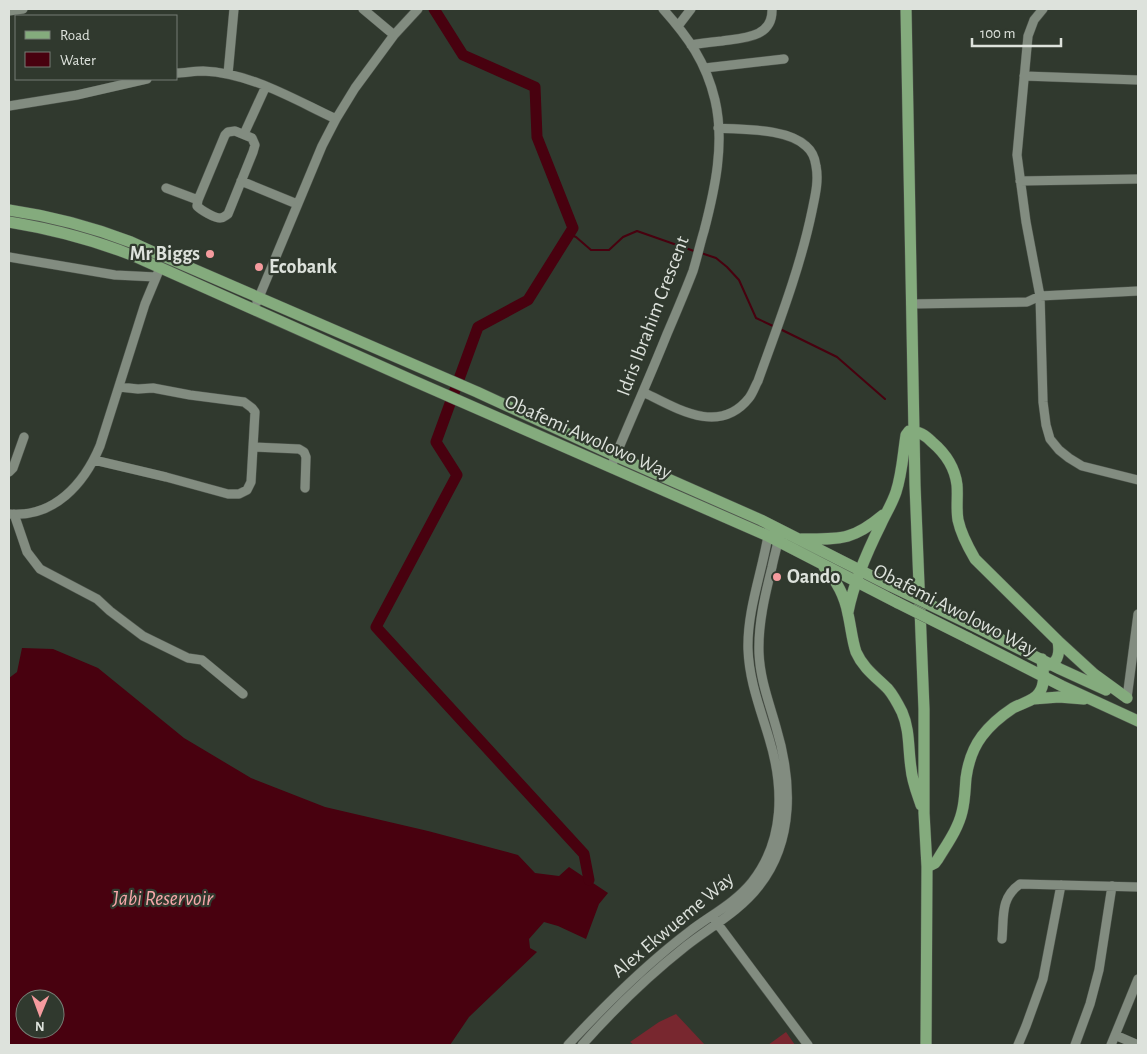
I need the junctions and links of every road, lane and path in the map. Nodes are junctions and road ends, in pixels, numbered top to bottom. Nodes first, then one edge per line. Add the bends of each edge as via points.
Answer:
1 (23, 9) edge
2 (234, 9) edge
3 (363, 9) edge
4 (663, 9) edge
5 (691, 9) edge
6 (772, 9) edge
7 (906, 9) edge
8 (1043, 9) edge
9 (416, 10) edge
10 (9, 11) edge
11 (678, 26) junction
12 (394, 35) junction
13 (691, 44) junction
14 (784, 59) dead end
15 (705, 68) junction
16 (178, 73) edge
17 (228, 74) junction
18 (1024, 76) junction
19 (143, 80) edge
20 (1138, 80) edge
21 (266, 86) junction
22 (9, 106) edge
23 (336, 119) junction
24 (718, 128) junction
25 (244, 134) junction
26 (1138, 179) edge
27 (241, 181) junction
28 (1020, 181) junction
29 (166, 188) dead end
30 (198, 200) junction
31 (297, 204) junction
32 (9, 210) edge
33 (9, 222) edge
34 (9, 257) edge
35 (158, 273) junction
36 (1138, 291) edge
37 (1040, 296) junction
38 (256, 303) junction
39 (911, 304) junction
40 (119, 387) junction
41 (644, 392) junction
42 (914, 431) junction
43 (24, 437) dead end
44 (253, 447) junction
45 (616, 456) junction
46 (94, 460) junction
47 (611, 467) junction
48 (9, 472) edge
49 (1138, 480) edge
50 (305, 488) dead end
51 (888, 511) junction
52 (12, 514) edge
53 (774, 533) junction
54 (797, 539) junction
55 (820, 562) junction
56 (858, 576) junction
57 (848, 612) junction
58 (1138, 614) edge
59 (1058, 641) junction
60 (1045, 667) junction
61 (243, 694) dead end
62 (1033, 699) junction
63 (1091, 700) junction
64 (1133, 700) edge
65 (1138, 720) edge
66 (924, 813) junction
67 (927, 867) junction
68 (1061, 885) junction
69 (1112, 886) junction
70 (1138, 887) edge
71 (715, 920) junction
72 (1002, 938) dead end
73 (1138, 979) edge
74 (1115, 1035) junction
75 (568, 1045) edge
76 (582, 1045) edge
77 (808, 1045) edge
78 (926, 1045) edge
79 (1018, 1045) edge
80 (1075, 1045) edge
81 (1111, 1045) edge
82 (1138, 1045) edge

1 - 10 street
2 - 17 street
3 - 12 street
4 - 11 street, Idris Ibrahim Crescent
5 - 11 street
6 - 13 street via 770,22 757,34
7 - 39 main road
8 - 18 street via 1034,20 1028,36
9 - 12 street
11 - 13 street, Idris Ibrahim Crescent
12 - 23 street
13 - 15 street, Idris Ibrahim Crescent
14 - 15 street
15 - 24 street, Idris Ibrahim Crescent via 715,100
16 - 17 street
17 - 21 street
18 - 20 street
18 - 28 street via 1017,156
19 - 22 street
21 - 23 street
21 - 25 street
23 - 31 street
24 - 41 street, Idris Ibrahim Crescent via 713,193 700,246
24 - 41 street via 776,133 794,138 813,155 817,184 801,259 758,381 737,410 724,416 697,416
25 - 27 street via 252,138 254,145
25 - 30 street via 235,131 225,135
26 - 28 street
27 - 30 street via 225,217 201,210 197,206
27 - 31 street
28 - 37 street
29 - 30 street
31 - 38 street
32 - 38 main road, Obafemi Awolowo Way via 51,218 133,243
33 - 35 main road, Obafemi Awolowo Way via 106,245
34 - 35 street via 115,275
35 - 38 main road, Obafemi Awolowo Way
35 - 40 street via 144,304
36 - 37 street
37 - 39 street via 1027,302
37 - 49 street via 1043,402 1050,439 1059,450 1082,466
38 - 45 main road, Obafemi Awolowo Way via 477,392
38 - 47 main road, Obafemi Awolowo Way via 414,381
39 - 42 main road
40 - 44 street via 153,388 244,402 255,412
40 - 46 street
41 - 45 street, Idris Ibrahim Crescent
42 - 51 main road via 906,435 899,480
42 - 59 main road via 925,435 950,462 956,482 958,519 975,559
42 - 66 main road via 924,709
43 - 48 street
44 - 46 street via 251,482 247,490 239,494 228,494
44 - 50 street via 304,452
45 - 47 street, Idris Ibrahim Crescent
45 - 53 main road, Obafemi Awolowo Way via 761,520
46 - 52 street via 66,496 50,506
47 - 53 main road, Obafemi Awolowo Way
51 - 54 main road via 870,526 846,538
51 - 56 main road
52 - 61 street via 27,552 40,568 97,598 143,636 188,658 202,660
53 - 54 main road, Obafemi Awolowo Way
53 - 55 main road, Obafemi Awolowo Way
53 - 71 street, Alex Ekwueme Way via 750,622 748,649 751,678 779,780 778,820 771,848 758,872
54 - 56 main road, Obafemi Awolowo Way
55 - 56 main road, Obafemi Awolowo Way
55 - 57 main road via 841,592
56 - 57 main road
56 - 60 main road, Obafemi Awolowo Way, bridge via 891,586 968,623
56 - 60 main road, Obafemi Awolowo Way, bridge via 898,602 1024,666
57 - 66 main road via 852,640 863,665 896,699 906,721 911,771
58 - 64 street
59 - 60 main road via 1059,657
59 - 64 main road via 1102,681
60 - 62 main road via 1040,693
60 - 63 main road, Obafemi Awolowo Way
60 - 64 main road, Obafemi Awolowo Way
62 - 63 main road via 1059,696
62 - 67 main road via 1000,717 981,738 969,762 963,811 958,824 938,859
63 - 65 main road, Obafemi Awolowo Way
66 - 67 main road
67 - 78 main road
68 - 69 street
68 - 72 street via 1020,884 1012,890 1005,902
68 - 79 street via 1043,978
69 - 70 street
69 - 80 street via 1099,970
71 - 75 street, Alex Ekwueme Way via 690,931 633,979
71 - 76 street, Alex Ekwueme Way via 639,986
71 - 77 street
73 - 74 street
74 - 81 street
74 - 82 street

